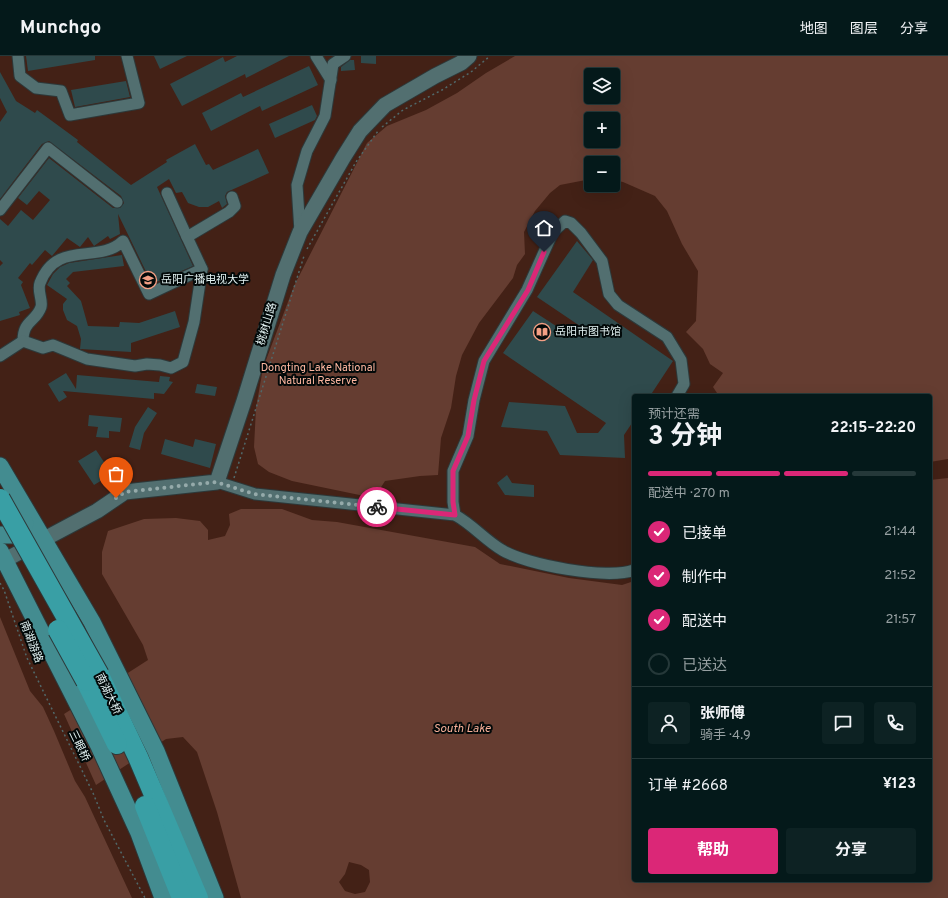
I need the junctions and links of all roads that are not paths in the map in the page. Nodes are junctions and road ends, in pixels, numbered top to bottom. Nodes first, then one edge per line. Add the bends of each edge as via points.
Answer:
1 (18, 56) edge
2 (127, 56) edge
3 (316, 56) edge
4 (345, 56) edge
5 (469, 56) edge
6 (330, 80) junction
7 (167, 193) dead end
8 (232, 197) dead end
9 (117, 202) dead end
10 (0, 210) edge
11 (300, 232) junction
12 (188, 237) junction
13 (202, 269) junction
14 (23, 341) junction
15 (0, 356) edge
16 (678, 394) edge
17 (0, 466) edge
18 (224, 484) junction
19 (0, 499) edge
20 (27, 510) junction
21 (455, 515) junction
22 (0, 521) edge
23 (0, 536) edge
24 (44, 539) junction
25 (2, 555) edge
26 (632, 570) edge
27 (163, 898) edge
28 (182, 898) edge
29 (198, 898) edge
30 (214, 898) edge

1 - 2 street via 20,76 36,88 61,91 70,115 139,103
3 - 6 street
4 - 6 street via 333,64
5 - 11 street, 桃树山路 via 386,105 360,131
6 - 11 street via 325,116 307,151 297,185
7 - 12 street
8 - 12 street via 235,206 229,212
9 - 10 street via 48,148
11 - 18 street, 桃树山路 via 282,275 244,401
12 - 13 street
13 - 14 street via 189,346 183,362 171,368 160,364 135,366 87,359 53,345 43,348
13 - 14 street via 149,294 123,241 108,249 57,260 48,268 39,285 41,307 23,332
14 - 15 street
16 - 21 street via 684,384 681,360 667,337 618,305 609,294 602,261 581,233 565,221 552,232 528,290 484,361 468,436 453,471
17 - 20 main road
18 - 21 street via 254,494
18 - 24 street via 125,492 97,511
19 - 29 highway, 南湖大桥, bridge via 99,675 138,757
20 - 23 main road via 24,528 16,535
20 - 24 main road
21 - 26 street via 504,551 536,562 604,574
22 - 28 highway, 南湖大桥, bridge via 128,765
24 - 25 street
24 - 30 main road via 92,622 156,751
25 - 27 main road via 48,643 139,833

